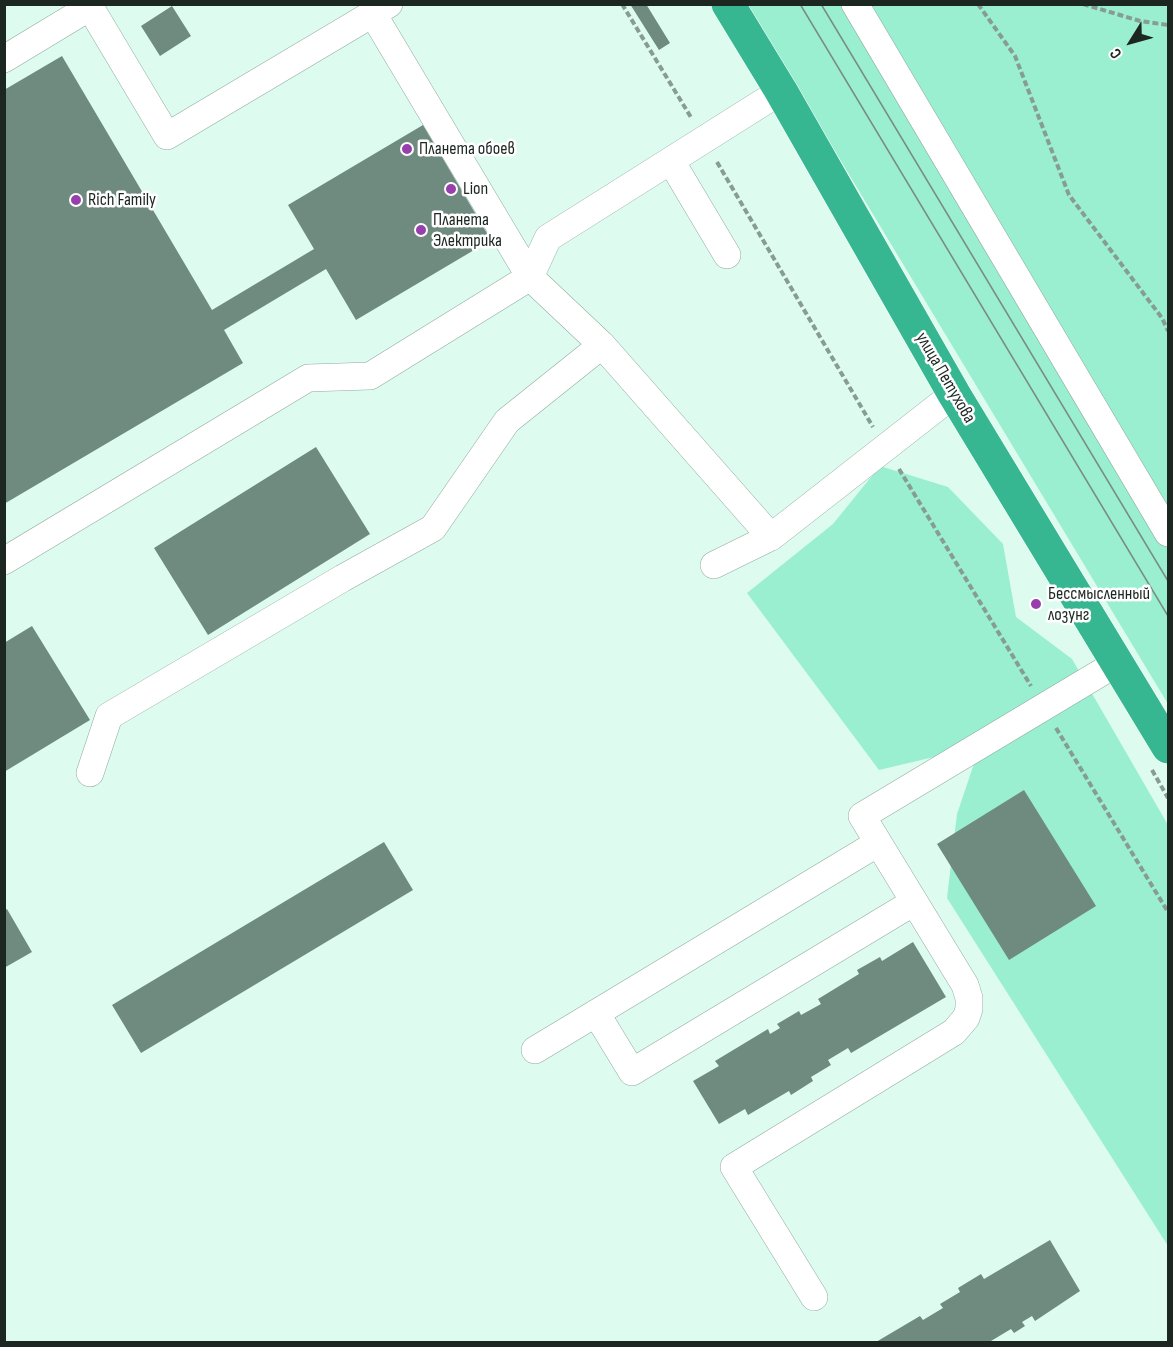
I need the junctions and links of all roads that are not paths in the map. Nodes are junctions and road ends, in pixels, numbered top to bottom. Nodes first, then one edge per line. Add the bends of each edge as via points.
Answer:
1 (728, 4) edge
2 (855, 4) edge
3 (381, 9) edge
4 (4, 59) edge
5 (781, 92) junction
6 (671, 160) junction
7 (727, 255) dead end
8 (530, 277) junction
9 (602, 345) junction
10 (954, 394) junction
11 (1168, 533) edge
12 (771, 537) junction
13 (4, 561) edge
14 (714, 565) dead end
15 (1117, 663) junction
16 (1168, 747) edge
17 (90, 773) dead end
18 (878, 843) junction
19 (914, 902) junction
20 (596, 1013) junction
21 (535, 1050) dead end
22 (814, 1297) dead end

1 - 5 highway, улица Петухова
2 - 11 street
3 - 4 street via 167,136 90,7
3 - 8 street
5 - 6 street
5 - 10 highway, улица Петухова
6 - 7 street
6 - 8 street via 548,238
8 - 9 street
8 - 13 street via 370,376 308,378
9 - 12 street
9 - 17 street via 507,421 433,528 109,716
10 - 12 street
10 - 15 highway, улица Петухова
12 - 14 street
15 - 16 highway, улица Петухова
15 - 18 street via 862,816
18 - 19 street
18 - 20 street
19 - 20 street via 632,1072
19 - 22 street via 965,985 969,998 966,1018 959,1028 734,1167
20 - 21 street

